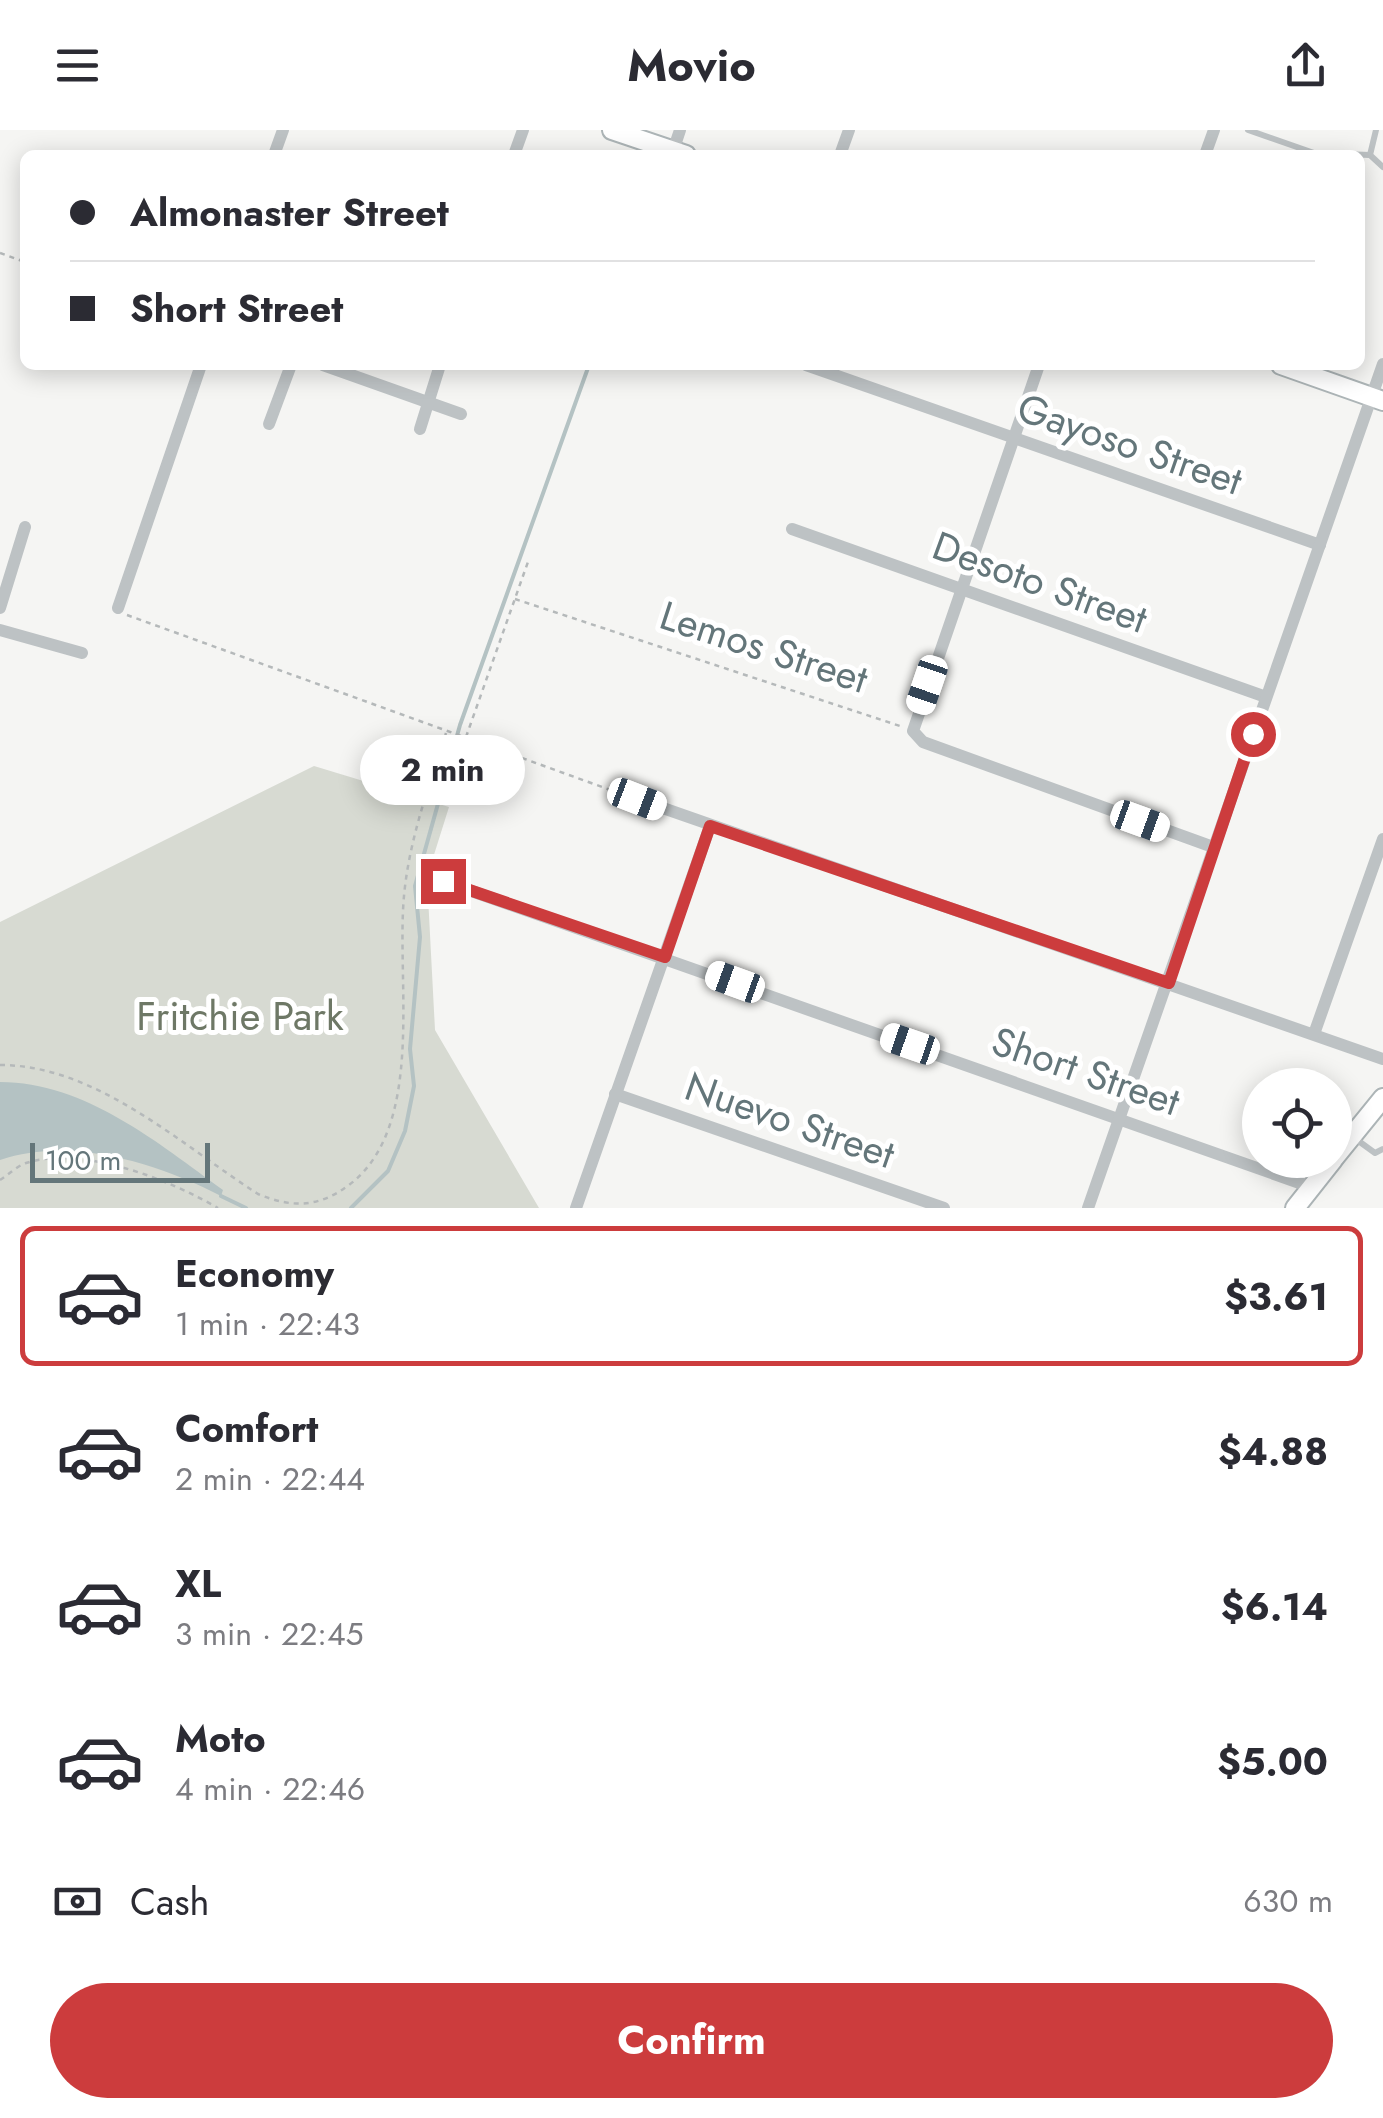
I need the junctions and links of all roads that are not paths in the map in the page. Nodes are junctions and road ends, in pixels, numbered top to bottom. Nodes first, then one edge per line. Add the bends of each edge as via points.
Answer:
1 (612, 130) edge
2 (1248, 130) edge
3 (1376, 130) edge
4 (670, 150) edge
5 (1308, 150) edge
6 (1365, 155) edge
7 (1370, 155) junction
8 (1383, 167) edge
9 (1383, 364) edge
10 (199, 370) edge
11 (289, 370) edge
12 (335, 370) edge
13 (438, 370) edge
14 (820, 370) edge
15 (1037, 370) edge
16 (1295, 370) edge
17 (1377, 398) edge
18 (426, 404) junction
19 (461, 414) dead end
20 (269, 424) dead end
21 (420, 429) dead end
22 (1013, 438) junction
23 (25, 527) dead end
24 (792, 528) dead end
25 (1320, 545) junction
26 (961, 588) junction
27 (0, 608) edge
28 (118, 608) road end
29 (0, 630) edge
30 (82, 653) dead end
31 (1266, 696) junction
32 (637, 799) road end
33 (710, 826) junction
34 (1383, 839) edge
35 (1213, 847) junction
36 (443, 881) dead end
37 (665, 957) junction
38 (1169, 983) junction
39 (1314, 1034) junction
40 (1383, 1059) edge
41 (615, 1094) junction
42 (1383, 1098) edge
43 (1121, 1118) junction
44 (1352, 1136) joint
45 (1383, 1149) edge
46 (1318, 1178) edge
47 (1311, 1187) junction
48 (576, 1208) edge
49 (944, 1208) edge
50 (1088, 1208) edge
51 (1295, 1208) edge

1 - 4 street
2 - 5 lane
3 - 7 lane
6 - 7 lane
7 - 8 lane
9 - 17 street
10 - 28 street
11 - 20 street
12 - 18 street
13 - 18 street
14 - 22 street, Gayoso Street
15 - 22 street
16 - 17 street
17 - 25 street
18 - 19 street
18 - 21 street
22 - 25 street, Gayoso Street
22 - 26 street
23 - 27 street
24 - 26 street, Desoto Street
25 - 31 street
26 - 31 street, Desoto Street
26 - 35 street via 913,731 922,742
29 - 30 street
31 - 35 street
32 - 33 street
33 - 37 street
33 - 38 street
34 - 39 street
35 - 38 street
36 - 37 street, Short Street
37 - 41 street
37 - 43 street, Short Street
38 - 39 street
38 - 43 street
39 - 40 street
41 - 48 street
41 - 49 street, Nuevo Street
42 - 44 street
43 - 47 street, Short Street
43 - 50 street
44 - 45 lane via 1375,1154
46 - 47 street
47 - 51 street

